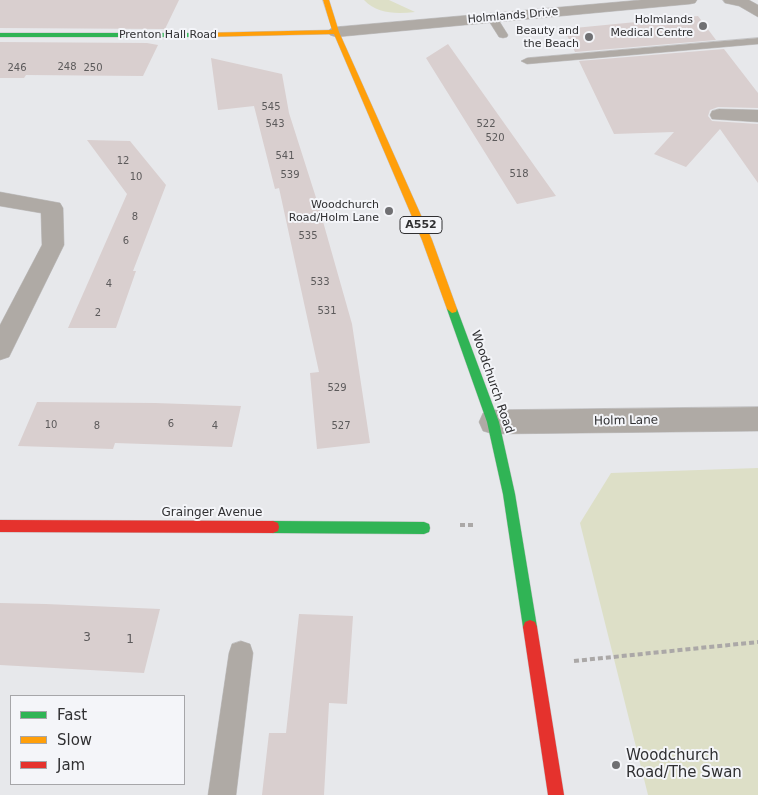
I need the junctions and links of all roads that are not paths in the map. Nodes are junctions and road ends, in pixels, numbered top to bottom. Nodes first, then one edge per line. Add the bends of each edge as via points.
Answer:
1 (326, 0) edge
2 (690, 0) edge
3 (730, 0) edge
4 (626, 3) edge
5 (758, 12) edge
6 (492, 18) junction
7 (336, 32) junction
8 (0, 35) edge
9 (503, 35) dead end
10 (758, 41) edge
11 (527, 61) dead end
12 (758, 116) edge
13 (715, 117) dead end
14 (0, 199) edge
15 (0, 350) edge
16 (758, 420) edge
17 (493, 422) junction
18 (0, 526) edge
19 (424, 528) road end
20 (241, 653) dead end
21 (222, 795) edge
22 (556, 795) edge

1 - 7 main road, Woodchurch Road / A552
2 - 4 street, Holmlands Drive
3 - 5 street via 744,3
4 - 6 street, Holmlands Drive
6 - 7 street, Holmlands Drive
6 - 9 lane
7 - 8 main road, Prenton Hall Road via 175,36
7 - 17 main road, Woodchurch Road / A552 via 427,240
10 - 11 lane
12 - 13 street
14 - 15 street via 52,208 53,245
16 - 17 street, Holm Lane
17 - 22 main road, Woodchurch Road / A552 via 513,522
18 - 19 main road, Grainger Avenue
20 - 21 lane

